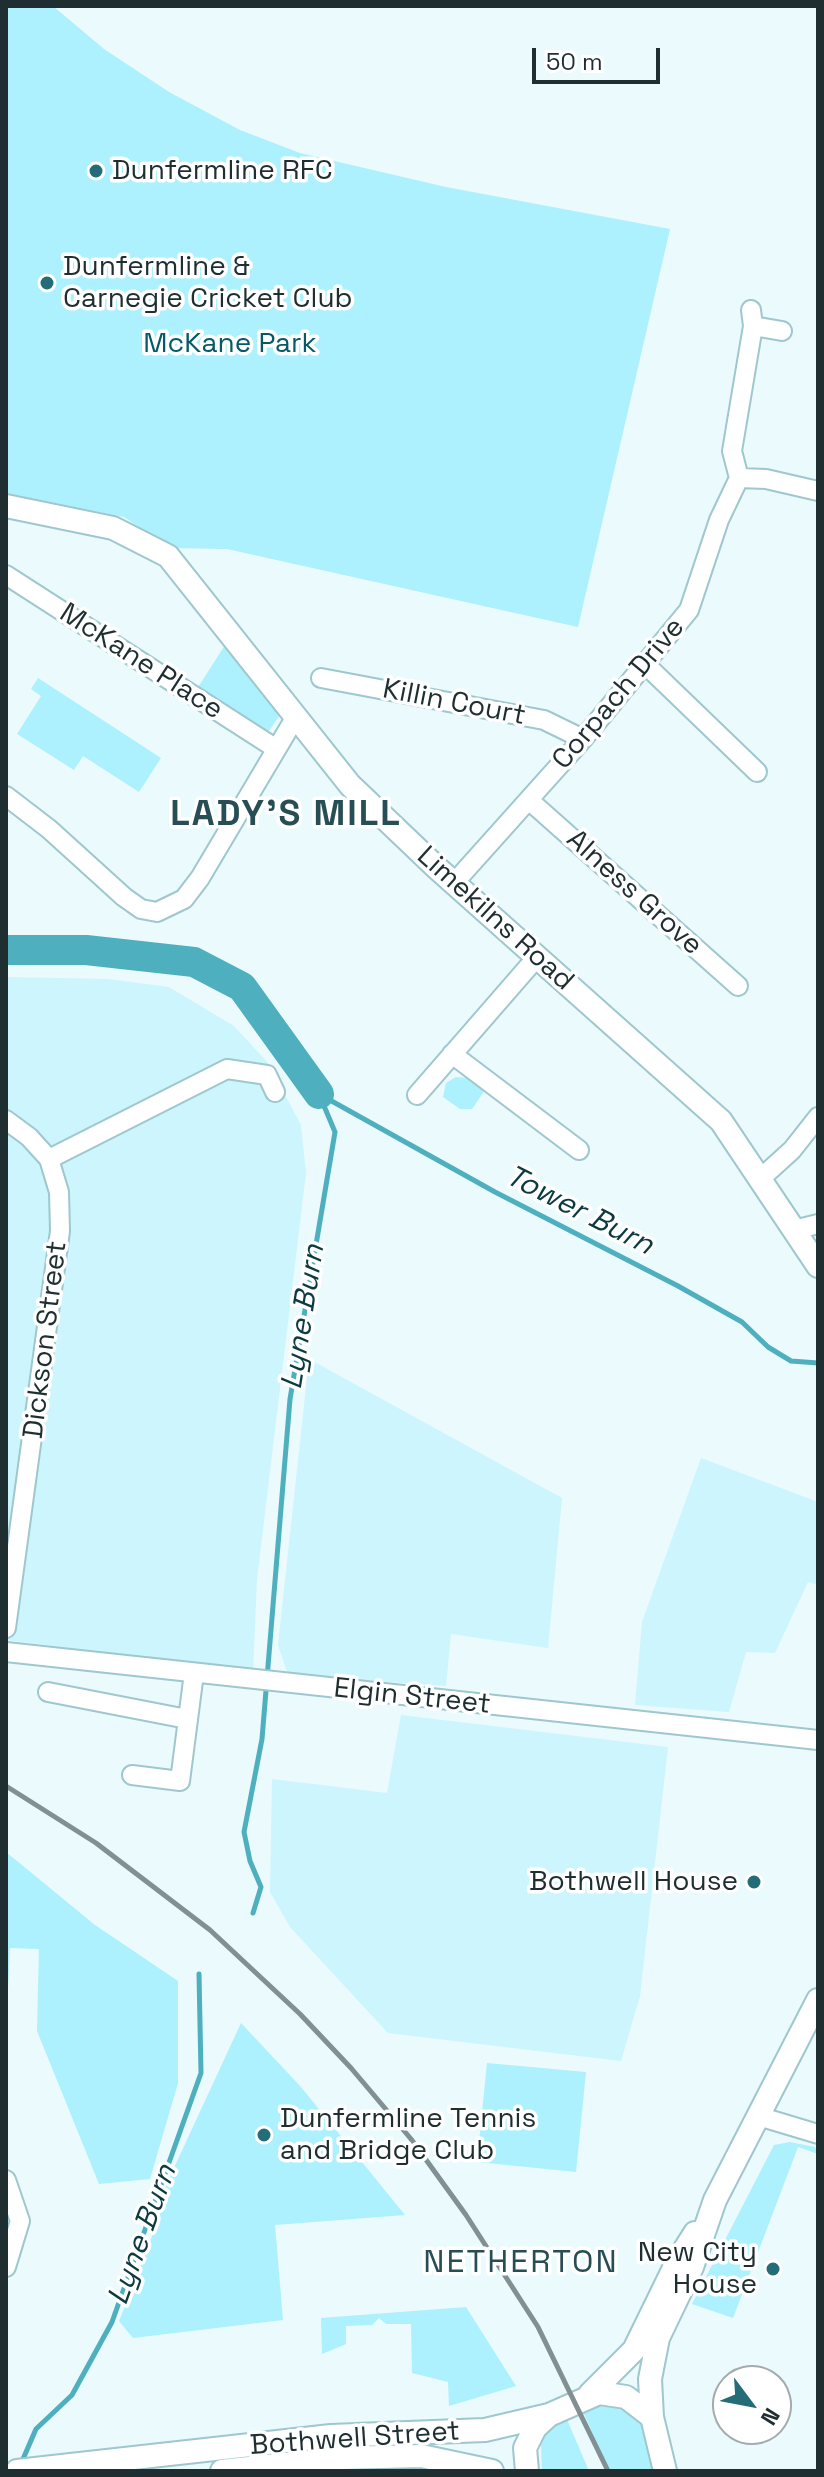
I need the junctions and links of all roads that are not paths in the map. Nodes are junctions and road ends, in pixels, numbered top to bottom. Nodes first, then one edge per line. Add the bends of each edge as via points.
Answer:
1 (782, 331) dead end
2 (739, 478) junction
3 (818, 491) edge
4 (6, 506) edge
5 (6, 575) edge
6 (646, 665) junction
7 (321, 678) dead end
8 (295, 718) junction
9 (583, 739) junction
10 (275, 748) junction
11 (757, 772) dead end
12 (6, 796) edge
13 (530, 801) junction
14 (454, 883) junction
15 (537, 957) junction
16 (738, 986) dead end
17 (452, 1054) junction
18 (275, 1092) dead end
19 (417, 1095) dead end
20 (818, 1117) edge
21 (6, 1120) edge
22 (579, 1150) dead end
23 (49, 1159) junction
24 (760, 1179) junction
25 (818, 1224) edge
26 (794, 1230) junction
27 (818, 1266) edge
28 (6, 1628) edge
29 (6, 1652) edge
30 (194, 1673) junction
31 (48, 1692) dead end
32 (187, 1719) junction
33 (818, 1740) edge
34 (132, 1775) dead end
35 (818, 2000) edge
36 (758, 2116) junction
37 (818, 2134) edge
38 (6, 2180) edge
39 (709, 2213) junction
40 (6, 2267) edge
41 (590, 2394) junction
42 (549, 2415) junction
43 (652, 2417) junction
44 (23, 2470) edge
45 (222, 2471) edge
46 (492, 2471) edge
47 (527, 2471) edge
48 (665, 2471) edge

1 - 2 street via 752,318 732,451
2 - 3 street
2 - 6 street, Corpach Drive via 689,610
4 - 8 main road, Limekilns Road via 113,528 168,556
5 - 10 street, McKane Place
6 - 9 street, Corpach Drive
6 - 11 street
7 - 9 street, Killin Court via 544,720
8 - 10 street
8 - 14 main road, Limekilns Road via 350,785
9 - 13 street, Corpach Drive
10 - 12 street via 200,878 184,899 157,912 124,897
13 - 14 street, Corpach Drive
13 - 16 street, Alness Grove
14 - 15 main road, Limekilns Road
15 - 17 street
15 - 24 main road, Limekilns Road via 721,1121
17 - 19 street
17 - 22 street
18 - 23 street via 267,1075 227,1069
20 - 24 street
21 - 23 street
23 - 28 street, Dickson Street via 59,1192 60,1231
24 - 26 main road, Limekilns Road
25 - 26 street
26 - 27 main road, Limekilns Road
29 - 30 street, Elgin Street
30 - 32 street
30 - 33 street, Elgin Street
31 - 32 street
32 - 34 street via 180,1781
35 - 36 main road
36 - 37 street
36 - 39 main road
38 - 40 street via 20,2221
39 - 41 main road via 678,2260 634,2350
39 - 43 main road via 692,2267 656,2347
41 - 42 main road
41 - 43 main road via 626,2397
42 - 44 main road, Bothwell Street via 489,2430 331,2436
42 - 47 main road via 527,2441
43 - 48 main road
45 - 46 main road, Bothwell Street via 421,2456

